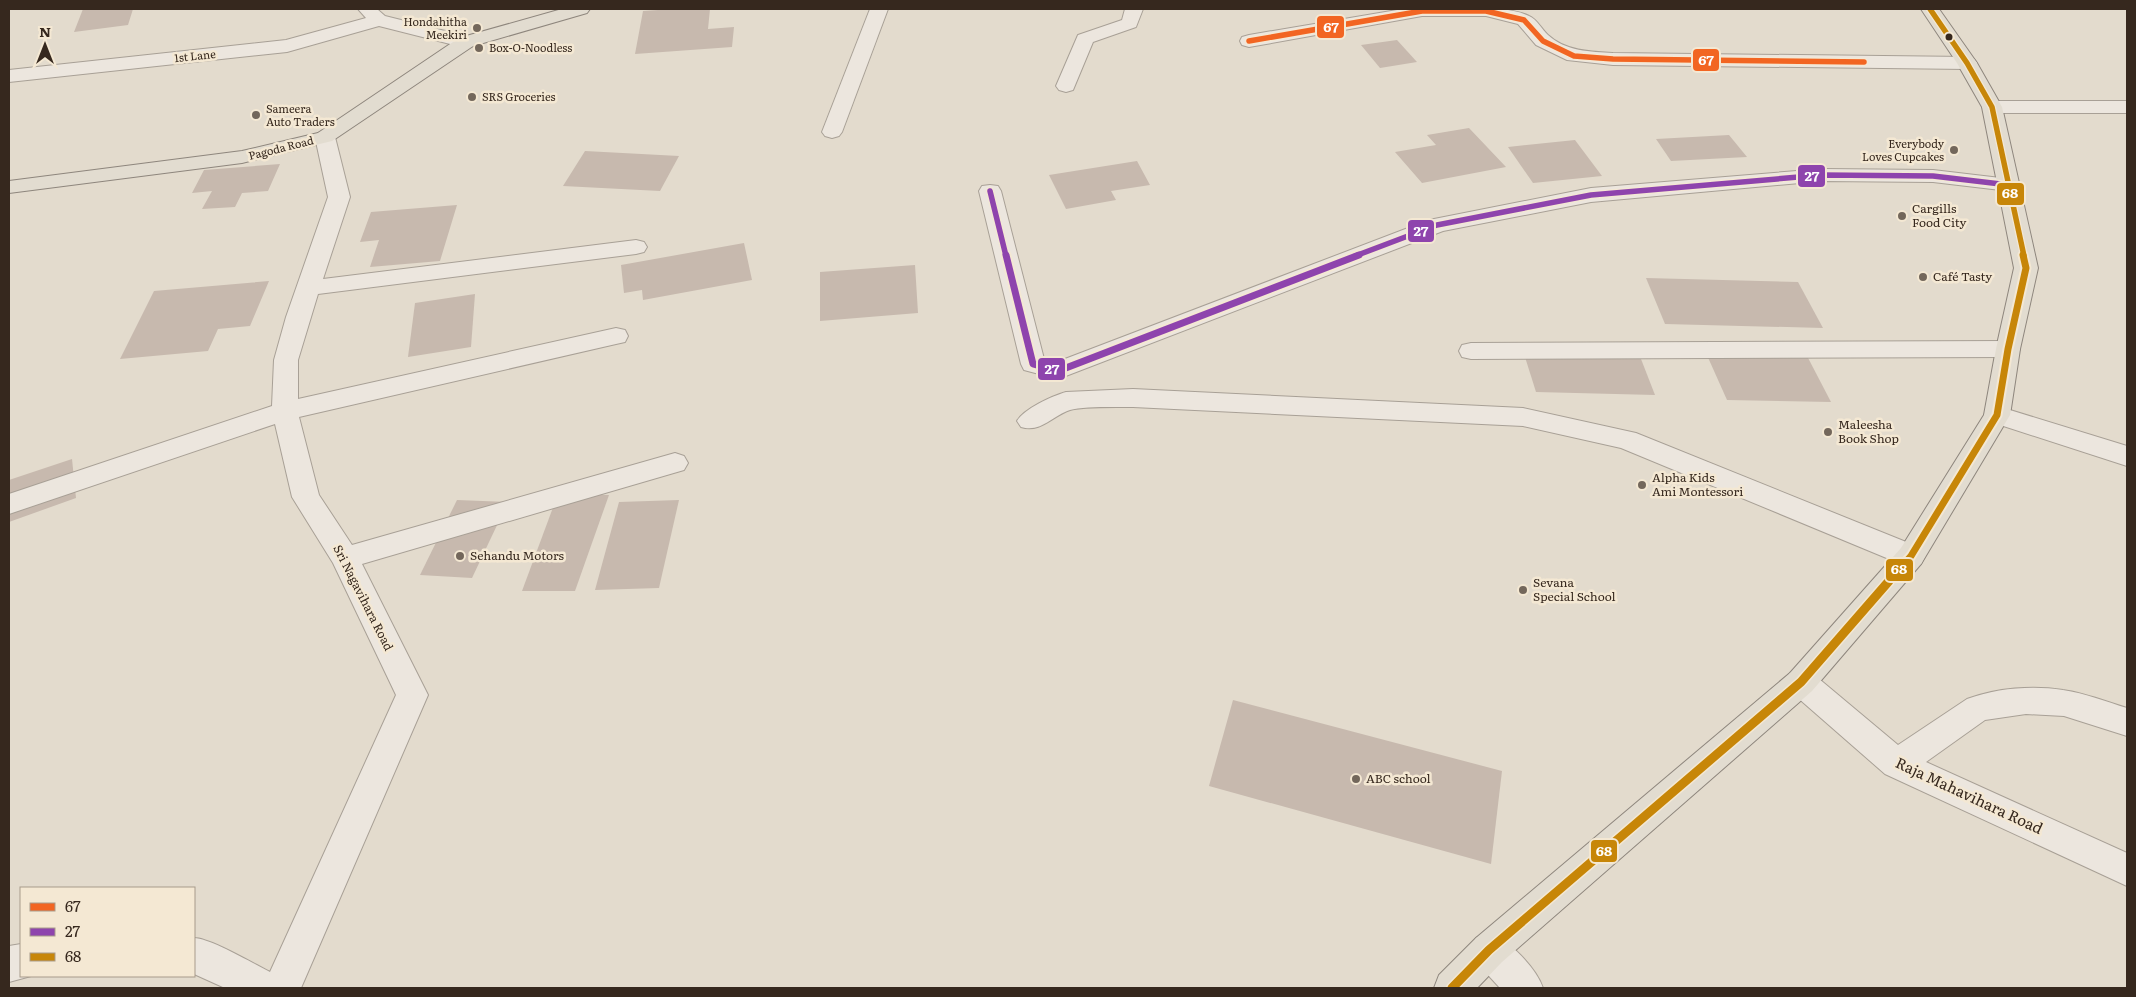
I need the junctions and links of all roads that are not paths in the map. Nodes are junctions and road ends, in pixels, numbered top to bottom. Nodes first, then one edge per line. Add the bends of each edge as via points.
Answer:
1 (581, 9) edge
2 (879, 9) edge
3 (1134, 9) edge
4 (1930, 9) edge
5 (373, 14) edge
6 (1250, 40) dead end
7 (466, 42) junction
8 (1967, 63) junction
9 (9, 76) edge
10 (1066, 86) dead end
11 (2127, 106) edge
12 (1992, 107) junction
13 (832, 132) dead end
14 (325, 137) junction
15 (2009, 185) junction
16 (9, 187) edge
17 (990, 191) dead end
18 (636, 247) dead end
19 (308, 288) junction
20 (616, 336) dead end
21 (2008, 349) junction
22 (1471, 351) dead end
23 (285, 412) junction
24 (1997, 415) junction
25 (1030, 421) dead end
26 (2127, 456) edge
27 (675, 463) dead end
28 (9, 504) edge
29 (1911, 556) junction
30 (345, 558) junction
31 (1801, 682) junction
32 (2127, 722) edge
33 (1897, 764) junction
34 (2127, 870) edge
35 (1489, 950) junction
36 (195, 956) edge
37 (264, 988) edge
38 (282, 988) edge
39 (1452, 988) edge
40 (1525, 988) edge

1 - 7 main road, Pagoda Road
2 - 13 street
3 - 10 street via 1130,22 1085,39
4 - 8 main road
5 - 7 street
5 - 9 street, 1st Lane via 287,46
6 - 8 street via 1422,11 1486,11 1524,20 1543,41 1574,56 1613,60
7 - 14 main road, Pagoda Road
8 - 12 main road
11 - 12 street
12 - 15 main road
14 - 16 main road, Pagoda Road via 242,157
14 - 19 street, Sri Nagavihara Road via 340,196
15 - 17 street via 1933,176 1822,175 1591,196 1437,225 1058,371 1034,364
15 - 21 main road via 2026,268
18 - 19 street
19 - 23 street, Sri Nagavihara Road via 286,360
20 - 23 street
21 - 22 street
21 - 24 main road
23 - 28 street
23 - 30 street, Sri Nagavihara Road via 306,497
24 - 26 street
24 - 29 main road
25 - 29 street via 1066,401 1133,398 1523,417 1627,440
27 - 30 street
29 - 31 main road
30 - 38 street, Sri Nagavihara Road via 412,695
31 - 33 street, Raja Mahavihara Road
31 - 35 main road
32 - 33 street via 2064,703 2026,701 1978,708
33 - 34 street, Raja Mahavihara Road
35 - 39 main road
35 - 40 street
36 - 37 street

